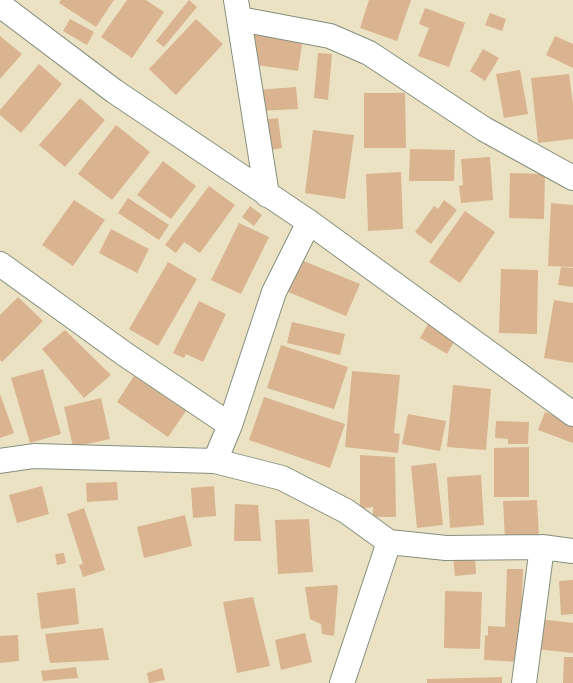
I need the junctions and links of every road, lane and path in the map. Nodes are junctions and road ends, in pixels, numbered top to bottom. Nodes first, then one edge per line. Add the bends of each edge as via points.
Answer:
1 (0, 5) edge
2 (238, 10) edge
3 (573, 178) edge
4 (267, 195) junction
5 (309, 222) junction
6 (0, 264) edge
7 (573, 414) edge
8 (230, 426) junction
9 (0, 461) edge
10 (215, 461) junction
11 (389, 542) junction
12 (542, 547) junction
13 (573, 551) edge
14 (342, 683) edge
15 (524, 683) edge

1 - 4 street via 114,91
2 - 3 street via 330,36 369,53 484,129
2 - 4 street
4 - 5 street
5 - 7 street
5 - 8 street via 274,292
6 - 8 street
8 - 10 street
9 - 10 street via 34,456
10 - 11 street via 282,478 346,511
11 - 12 street via 446,548
11 - 14 street
12 - 13 street
12 - 15 street

